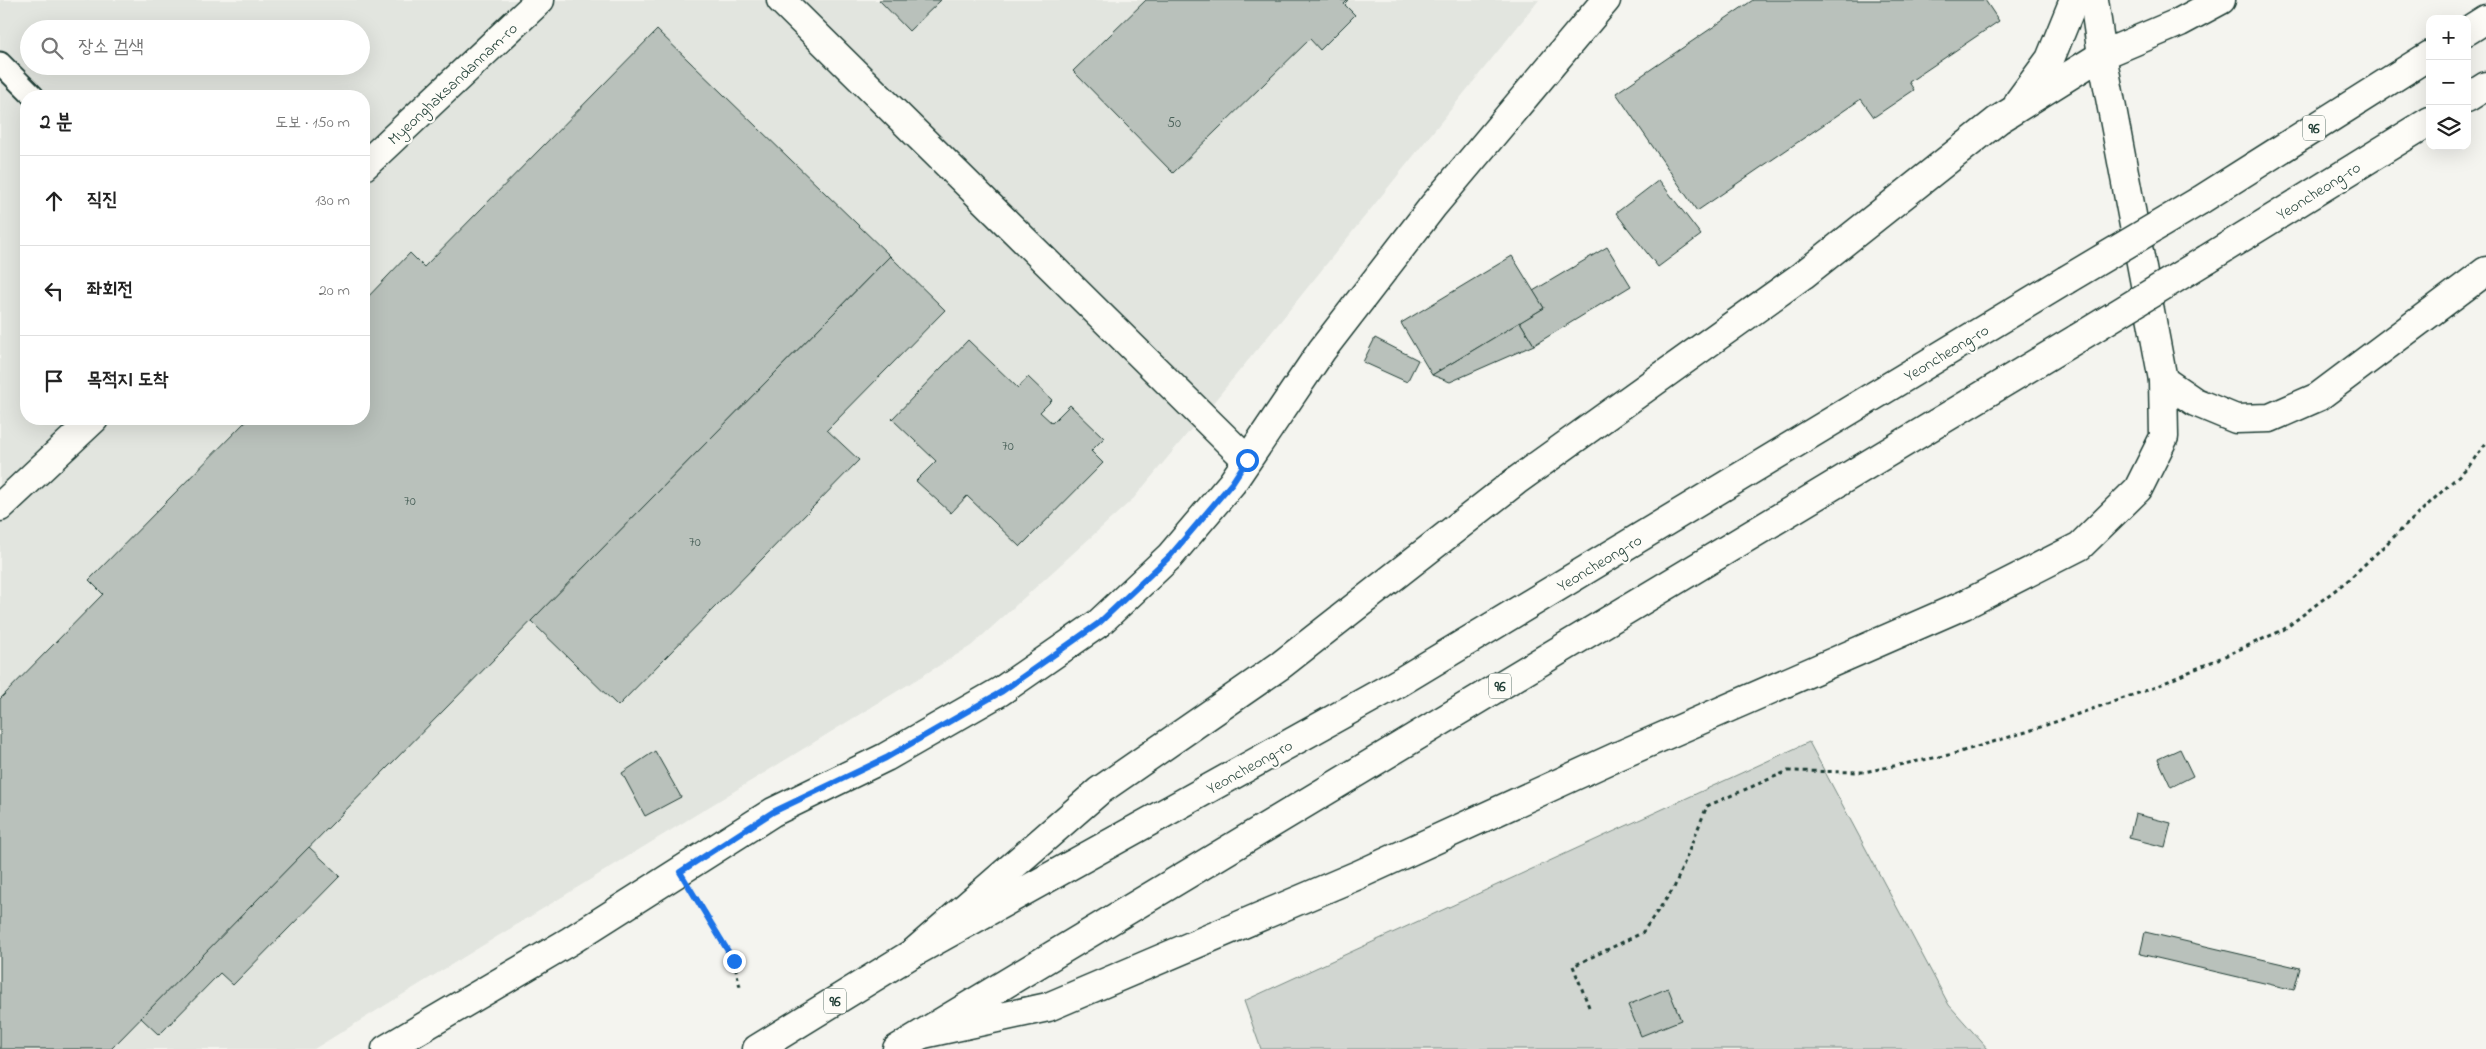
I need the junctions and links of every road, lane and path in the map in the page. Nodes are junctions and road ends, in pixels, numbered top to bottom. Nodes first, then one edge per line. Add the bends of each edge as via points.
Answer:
1 (540, 0) edge
2 (781, 0) edge
3 (1606, 0) edge
4 (2074, 0) edge
5 (2094, 0) edge
6 (2221, 0) edge
7 (2486, 19) edge
8 (2471, 28) edge
9 (2102, 55) junction
10 (2426, 57) edge
11 (0, 63) edge
12 (2486, 86) edge
13 (26, 90) edge
14 (2471, 95) edge
15 (2011, 112) junction
16 (2426, 123) edge
17 (370, 160) edge
18 (2486, 271) edge
19 (2163, 380) junction
20 (88, 425) edge
21 (2486, 443) edge
22 (1247, 460) junction
23 (0, 507) edge
24 (680, 872) junction
25 (913, 953) junction
26 (740, 987) dead end
27 (1589, 1007) dead end
28 (923, 1034) junction
29 (386, 1049) edge
30 (757, 1049) edge
31 (896, 1049) edge

1 - 17 main road, Myeonghaksandannam-ro
2 - 22 main road
3 - 22 main road via 1433,206 1322,350
4 - 15 main road via 2050,59
5 - 9 main road
6 - 9 main road via 2180,22
7 - 8 main road
9 - 15 main road
9 - 19 main road
10 - 25 main road, Yeoncheong-ro / 96, bridge via 2199,201 1400,682
11 - 13 lane
12 - 14 main road
15 - 25 main road via 1802,275 1516,481 1281,665 1099,791
16 - 28 main road, Yeoncheong-ro / 96, bridge via 2078,338
18 - 19 main road via 2318,397 2270,418 2236,419 2195,402
19 - 28 main road via 2164,437 2138,489 2080,546 1964,605 1618,756 1358,875 1048,1007
20 - 23 main road
21 - 27 path via 2469,466 2348,582 2283,630 2153,688 2026,732 1954,754 1864,772 1788,771 1707,806 1674,888 1642,934 1573,966
22 - 24 main road via 1232,483 1170,556 1099,623 1001,692 886,758 773,812
24 - 26 path via 734,961
24 - 29 main road via 562,946
25 - 30 main road, Yeoncheong-ro / 96
28 - 31 main road, Yeoncheong-ro / 96

